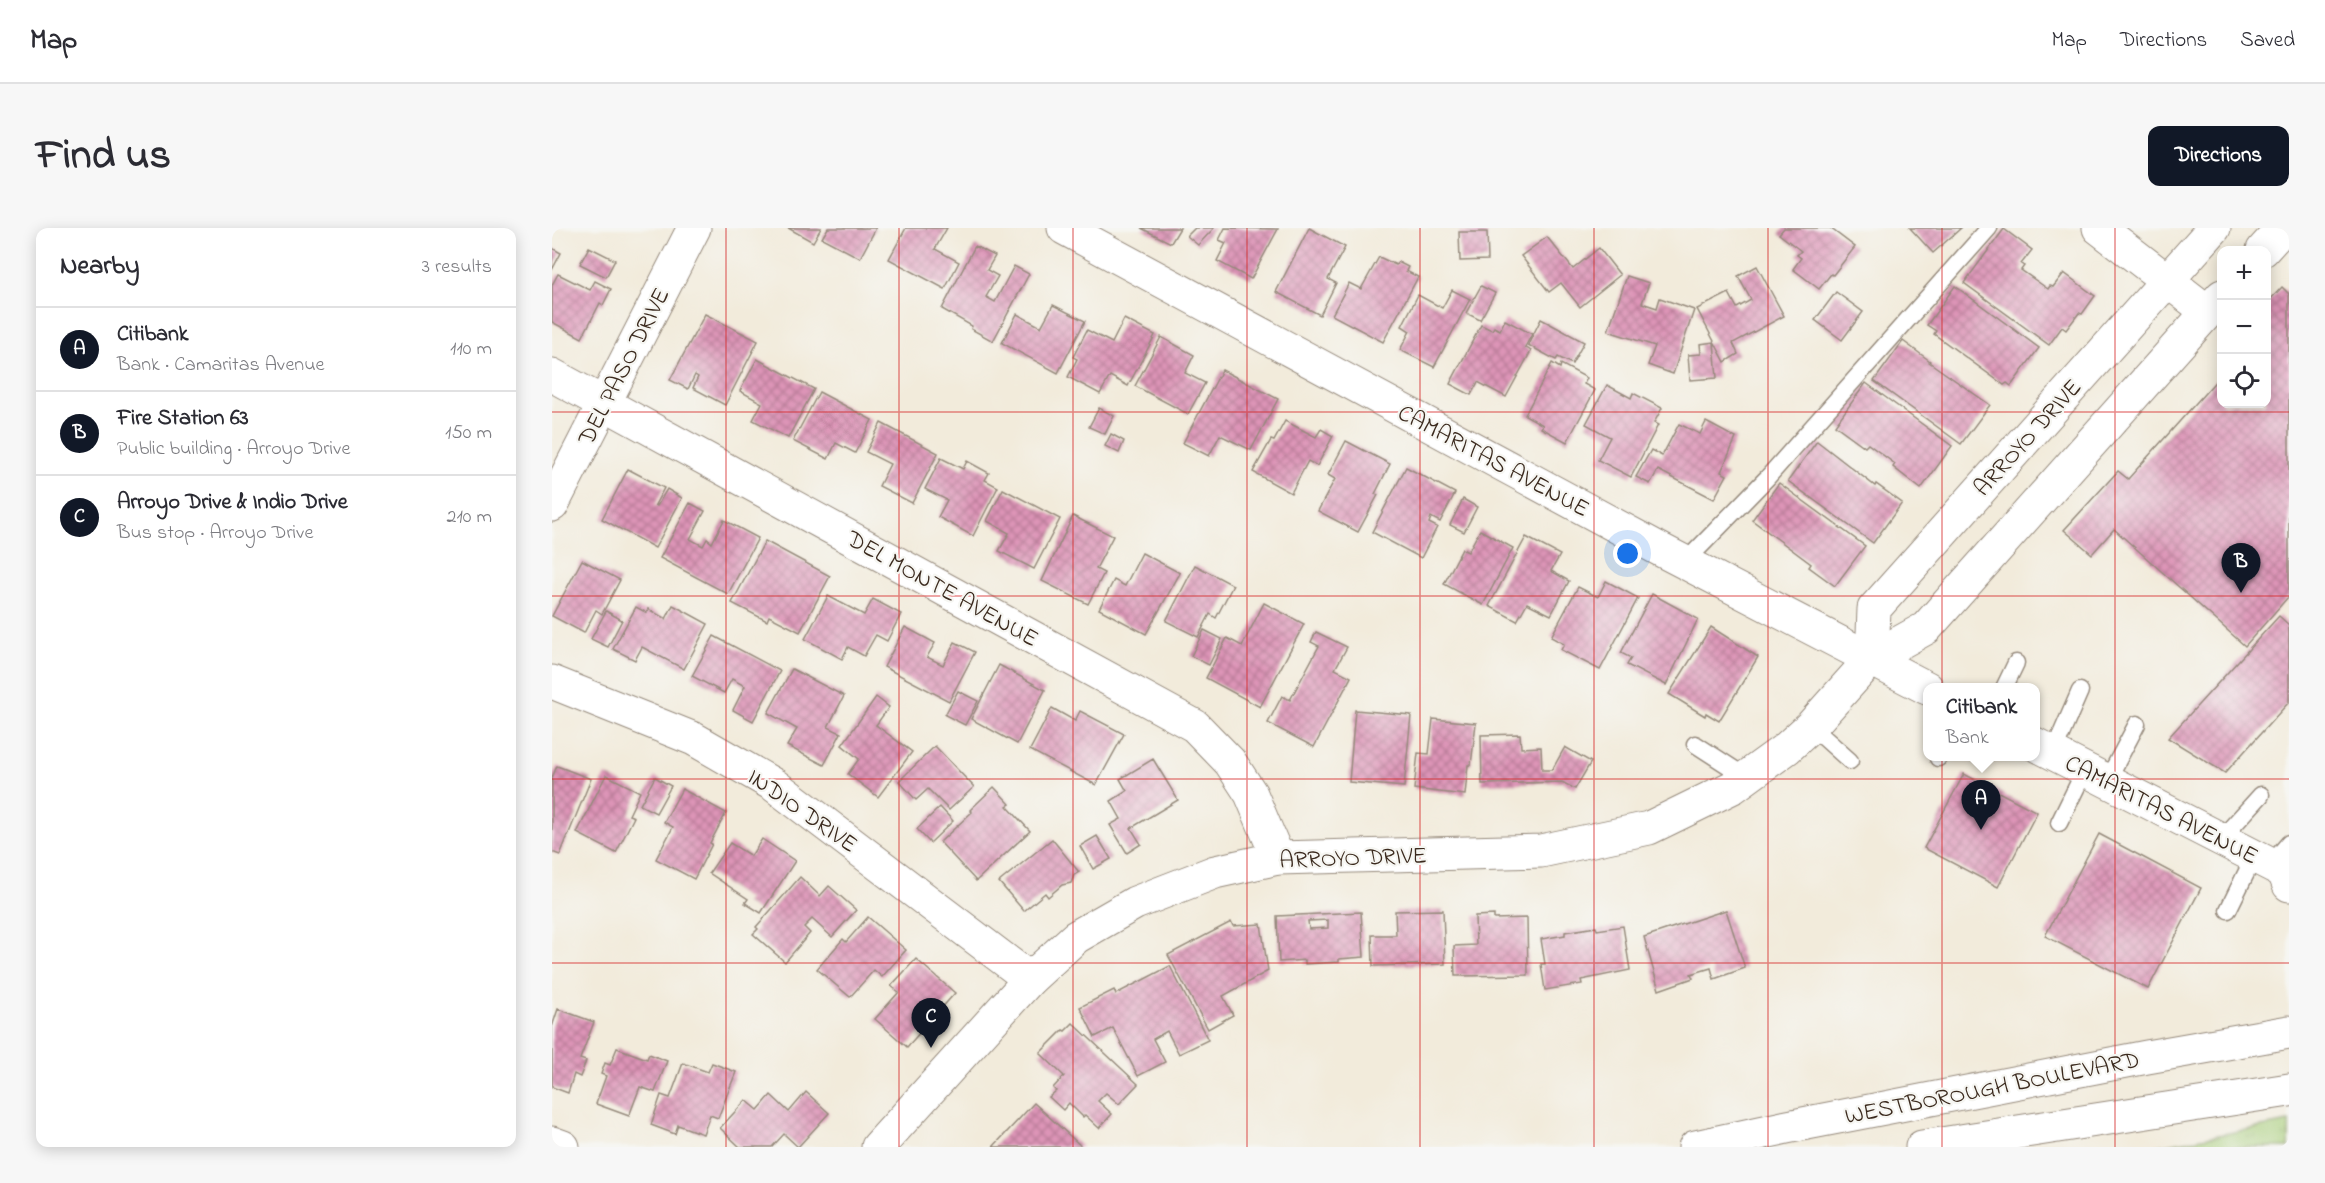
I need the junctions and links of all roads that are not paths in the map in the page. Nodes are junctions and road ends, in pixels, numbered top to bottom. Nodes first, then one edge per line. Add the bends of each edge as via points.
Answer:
1 (694, 228) edge
2 (1064, 228) edge
3 (1989, 228) edge
4 (2099, 228) edge
5 (2214, 228) edge
6 (2283, 228) edge
7 (2267, 246) edge
8 (2167, 279) junction
9 (2215, 304) edge
10 (552, 375) edge
11 (604, 403) junction
12 (552, 505) edge
13 (1685, 562) junction
14 (1872, 658) junction
15 (2016, 663) dead end
16 (552, 682) edge
17 (2006, 683) edge
18 (1923, 686) edge
19 (2080, 691) dead end
20 (2137, 723) dead end
21 (1810, 726) junction
22 (1695, 744) dead end
23 (2044, 749) edge
24 (1850, 761) dead end
25 (2096, 776) junction
26 (1746, 777) junction
27 (2261, 795) dead end
28 (2059, 823) dead end
29 (2221, 839) junction
30 (1278, 858) junction
31 (2281, 867) edge
32 (2228, 910) dead end
33 (1030, 979) junction
34 (2289, 1008) edge
35 (2274, 1035) edge
36 (2289, 1090) edge
37 (552, 1143) edge
38 (563, 1147) edge
39 (878, 1147) edge
40 (1695, 1147) edge
41 (1922, 1147) edge

1 - 11 street, DEL PASO DRIVE
2 - 13 street, CAMARITAS AVENUE
3 - 13 lane via 1767,478
4 - 8 street
5 - 8 street, ARROYO DRIVE
6 - 7 street
8 - 9 street
8 - 14 street, ARROYO DRIVE via 1874,609
9 - 14 street, ARROYO DRIVE via 1926,628
10 - 11 street, DEL MONTE AVENUE
11 - 12 street, DEL PASO DRIVE
11 - 30 street, DEL MONTE AVENUE via 1195,726 1230,762 1251,794
13 - 14 street, CAMARITAS AVENUE
14 - 18 street, CAMARITAS AVENUE
14 - 21 street, ARROYO DRIVE
15 - 17 lane
16 - 33 street, INDIO DRIVE via 694,739 774,785
19 - 23 lane
20 - 25 lane
21 - 24 lane
21 - 26 street, ARROYO DRIVE
22 - 26 lane
23 - 25 street, CAMARITAS AVENUE
25 - 28 lane
25 - 29 street, CAMARITAS AVENUE
26 - 30 street, ARROYO DRIVE via 1649,828 1541,851
27 - 29 lane
29 - 31 street, CAMARITAS AVENUE
30 - 33 street, ARROYO DRIVE via 1215,872 1135,903 1076,938
31 - 32 lane
33 - 39 street, ARROYO DRIVE
34 - 35 street
35 - 40 street, WESTBOROUGH BOULEVARD via 1798,1124
36 - 41 street, WESTBOROUGH BOULEVARD
37 - 38 street

